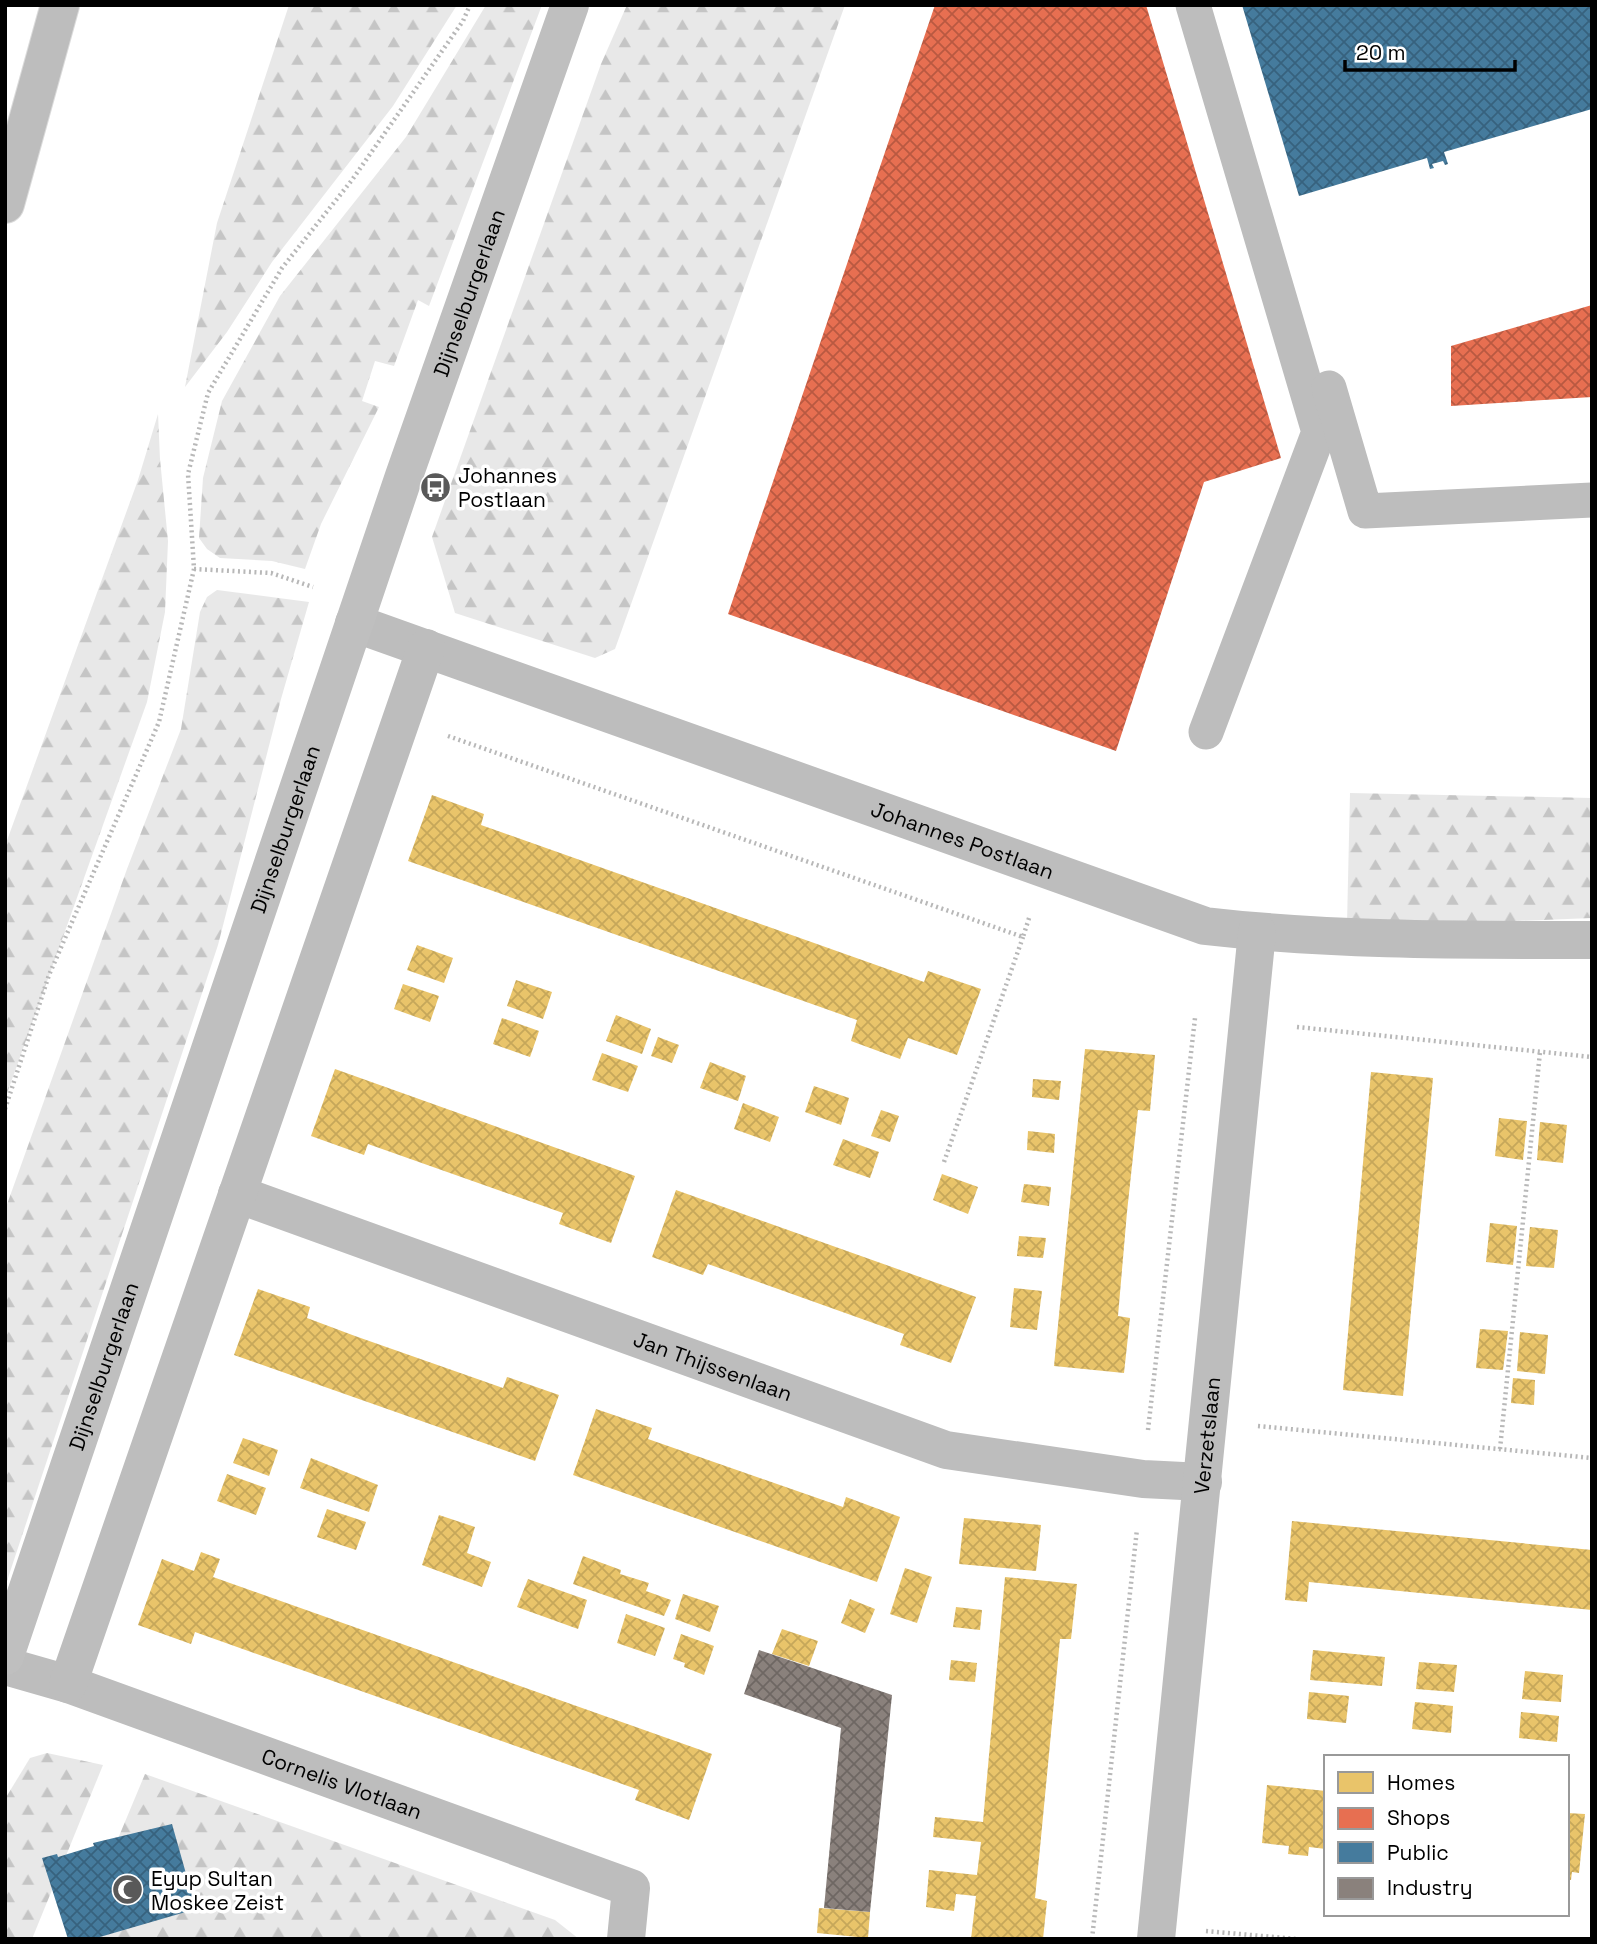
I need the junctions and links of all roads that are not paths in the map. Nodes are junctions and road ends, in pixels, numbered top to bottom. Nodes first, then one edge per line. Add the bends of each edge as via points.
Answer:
1 (60, 5) edge
2 (570, 5) edge
3 (1193, 5) edge
4 (5, 204) edge
5 (1298, 362) junction
6 (1592, 500) edge
7 (354, 623) junction
8 (426, 649) junction
9 (1206, 732) dead end
10 (1257, 932) junction
11 (1592, 940) edge
12 (237, 1194) junction
13 (1203, 1482) junction
14 (5, 1656) edge
15 (5, 1666) edge
16 (68, 1684) junction
17 (1157, 1933) edge
18 (626, 1939) edge

1 - 4 main road
2 - 7 main road, Dijnselburgerlaan
3 - 5 lane
5 - 6 lane via 1326,380 1365,511
5 - 9 lane via 1319,432
7 - 8 main road, Johannes Postlaan
7 - 14 main road, Dijnselburgerlaan
8 - 10 main road, Johannes Postlaan via 1205,926
8 - 12 main road
10 - 11 main road, Johannes Postlaan via 1404,940
10 - 13 main road, Verzetslaan
12 - 13 main road, Jan Thijssenlaan via 946,1450 1143,1479
12 - 16 main road
13 - 17 main road, Verzetslaan
15 - 16 main road, Cornelis Vlotlaan
16 - 18 main road, Cornelis Vlotlaan via 631,1888

